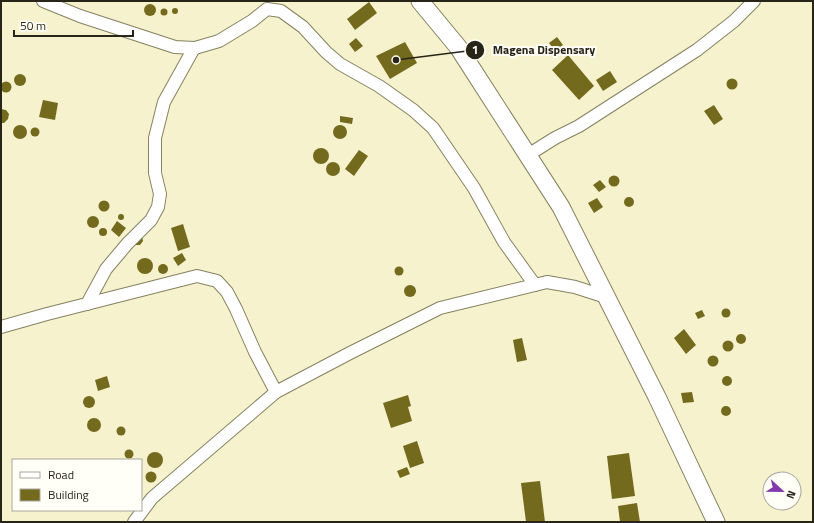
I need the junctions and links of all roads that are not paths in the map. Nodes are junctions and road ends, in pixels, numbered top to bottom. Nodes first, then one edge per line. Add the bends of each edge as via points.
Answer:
1 (43, 1) edge
2 (420, 1) edge
3 (754, 1) edge
4 (194, 48) junction
5 (528, 155) junction
6 (535, 285) junction
7 (606, 297) junction
8 (87, 304) junction
9 (1, 327) edge
10 (276, 392) junction
11 (134, 522) edge
12 (716, 522) edge

1 - 4 street via 175,47
2 - 5 street via 458,47
3 - 5 street via 734,21 697,50
4 - 6 street via 219,41 267,9 282,11 340,64 379,86 413,110 432,128 474,188 504,242
4 - 8 street via 164,102 155,138 155,173 160,194 158,207 151,220 106,269
5 - 7 street via 561,207
6 - 7 street via 547,282 575,287
6 - 10 street via 440,308
7 - 12 street via 657,396
8 - 9 street
8 - 10 street via 197,276 217,281 227,292
10 - 11 street via 152,498

